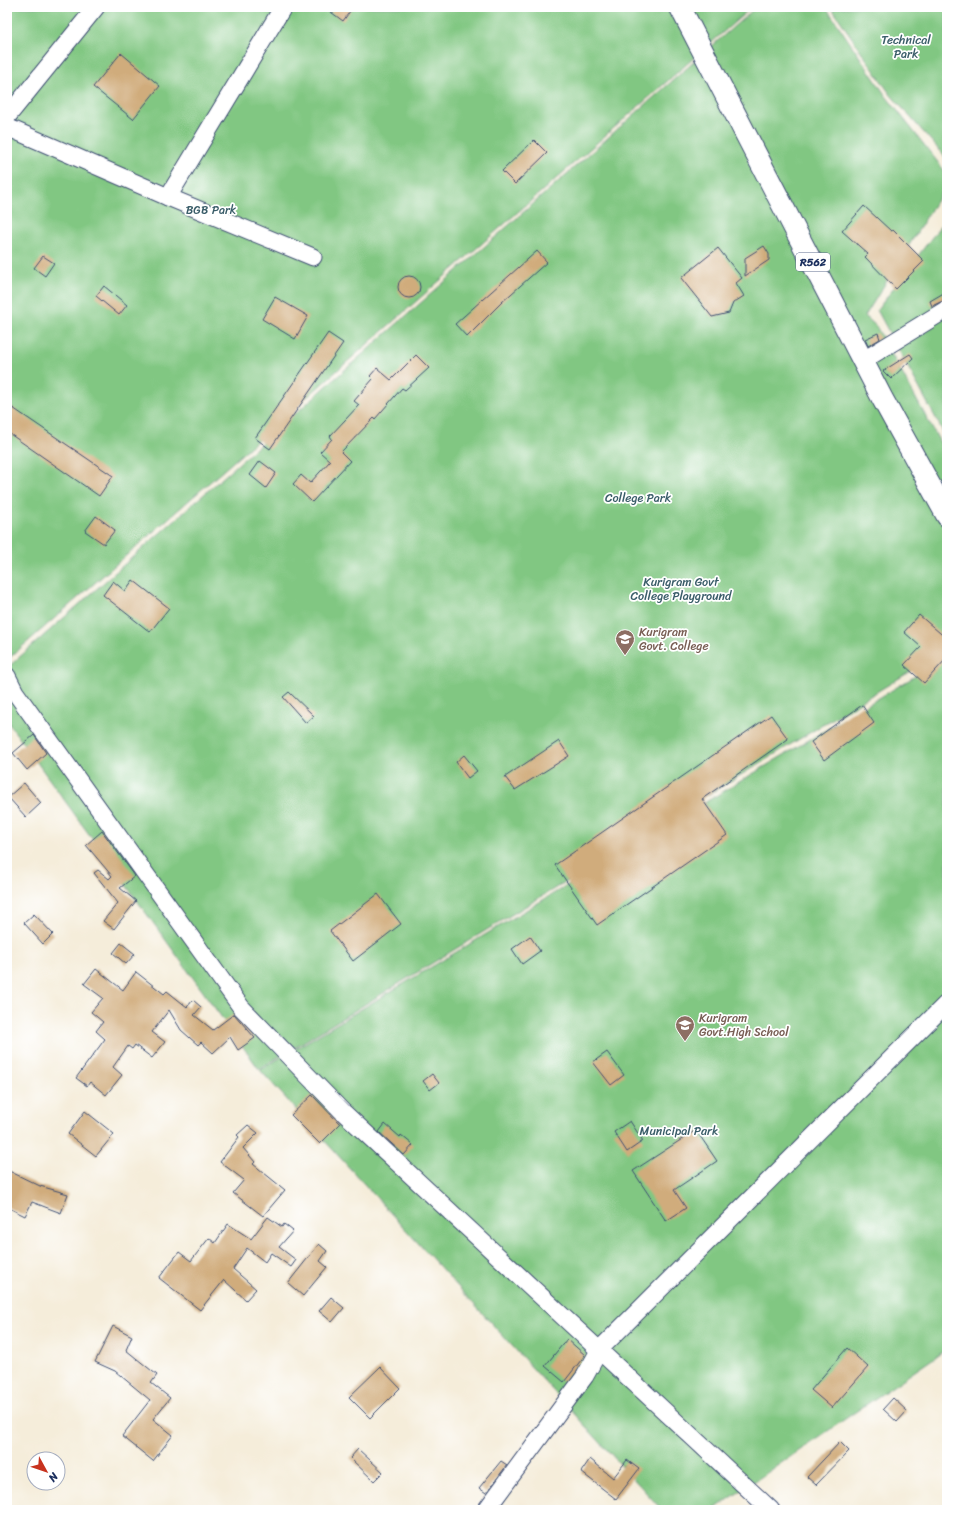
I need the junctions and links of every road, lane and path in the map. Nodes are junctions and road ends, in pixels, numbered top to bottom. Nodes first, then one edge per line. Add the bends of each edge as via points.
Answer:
1 (96, 7) edge
2 (283, 7) edge
3 (680, 7) edge
4 (7, 117) edge
5 (7, 127) edge
6 (168, 197) junction
7 (313, 257) dead end
8 (947, 309) edge
9 (864, 360) junction
10 (947, 516) edge
11 (7, 676) edge
12 (947, 1003) edge
13 (600, 1349) junction
14 (486, 1510) edge
15 (771, 1510) edge

1 - 4 street
2 - 6 street
3 - 9 main road, R562
5 - 6 street
6 - 7 street
8 - 9 street
9 - 10 main road, R562
11 - 13 street via 15,692 241,1007 343,1112
12 - 13 street
13 - 14 street via 585,1376
13 - 15 street

